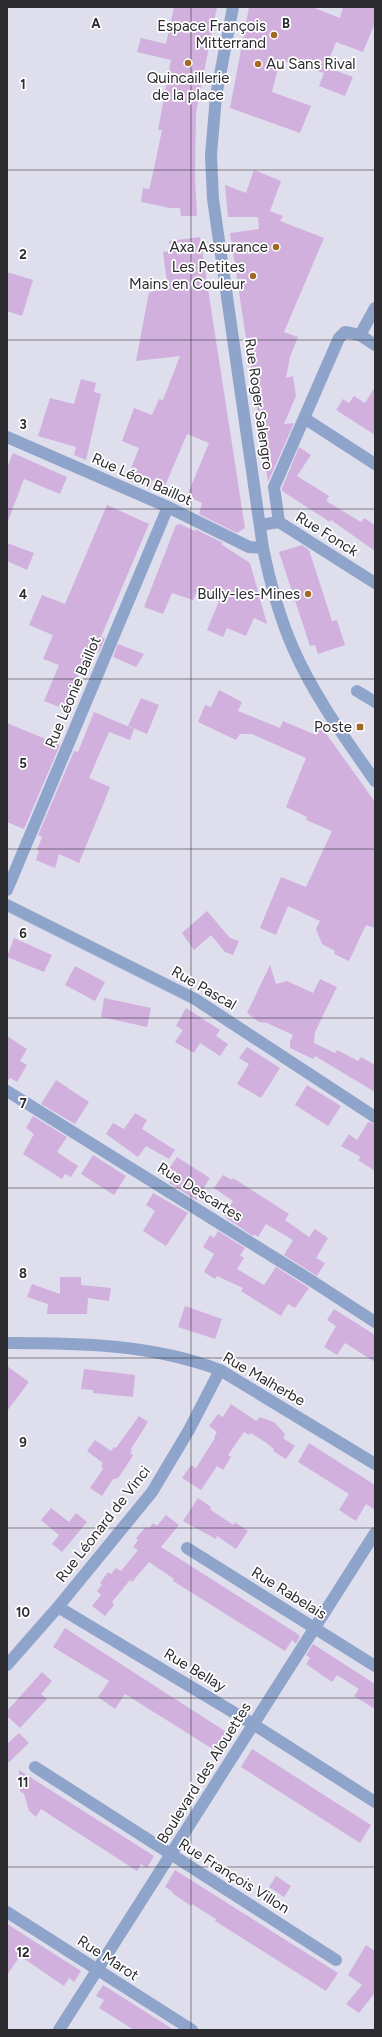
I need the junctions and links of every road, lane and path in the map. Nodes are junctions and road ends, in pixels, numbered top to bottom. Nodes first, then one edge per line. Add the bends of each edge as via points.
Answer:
1 (232, 7) edge
2 (375, 308) edge
3 (360, 335) junction
4 (375, 345) edge
5 (304, 418) junction
6 (7, 437) edge
7 (375, 464) edge
8 (168, 507) junction
9 (279, 522) junction
10 (260, 525) junction
11 (263, 548) junction
12 (375, 583) edge
13 (357, 691) dead end
14 (375, 702) edge
15 (375, 781) edge
16 (7, 890) edge
17 (7, 905) edge
18 (7, 1091) edge
19 (375, 1117) edge
20 (375, 1322) edge
21 (7, 1343) edge
22 (220, 1370) junction
23 (375, 1464) edge
24 (375, 1533) edge
25 (186, 1548) dead end
26 (58, 1607) junction
27 (315, 1628) junction
28 (7, 1664) edge
29 (375, 1666) edge
30 (253, 1724) junction
31 (35, 1767) dead end
32 (375, 1802) edge
33 (171, 1855) junction
34 (7, 1912) edge
35 (336, 1960) dead end
36 (98, 1970) junction
37 (59, 2030) edge
38 (192, 2030) edge

1 - 10 street, Rue Roger Salengro via 216,96 211,155 213,199
2 - 3 street
3 - 4 street
3 - 5 street via 345,332 339,338
5 - 7 street
5 - 9 street via 274,487
6 - 8 street, Rue Léon Baillot
8 - 11 street, Rue Léon Baillot via 249,547
8 - 16 street, Rue Léonie Baillot
9 - 10 street, Rue Fonck
9 - 12 street, Rue Fonck
10 - 11 street, Rue Roger Salengro
11 - 15 street, Rue Roger Salengro via 272,588 292,646 328,713
13 - 14 street
17 - 19 street, Rue Pascal via 195,999
18 - 20 street, Rue Descartes
21 - 22 street, Rue Malherbe via 73,1343 130,1347 170,1354
22 - 23 street, Rue Malherbe
22 - 26 street, Rue Léonard de Vinci via 189,1430 152,1492
24 - 27 street, Boulevard des Alouettes
25 - 27 street, Rue Rabelais
26 - 28 street, Rue Léonard de Vinci
26 - 30 street, Rue Bellay
27 - 29 street, Rue Rabelais
27 - 30 street, Boulevard des Alouettes
30 - 32 street, Rue Bellay
30 - 33 street, Boulevard des Alouettes
31 - 33 street, Rue François Villon
33 - 35 street, Rue François Villon
33 - 36 street, Boulevard des Alouettes
34 - 36 street, Rue Marot
36 - 37 street, Boulevard des Alouettes
36 - 38 street, Rue Marot

